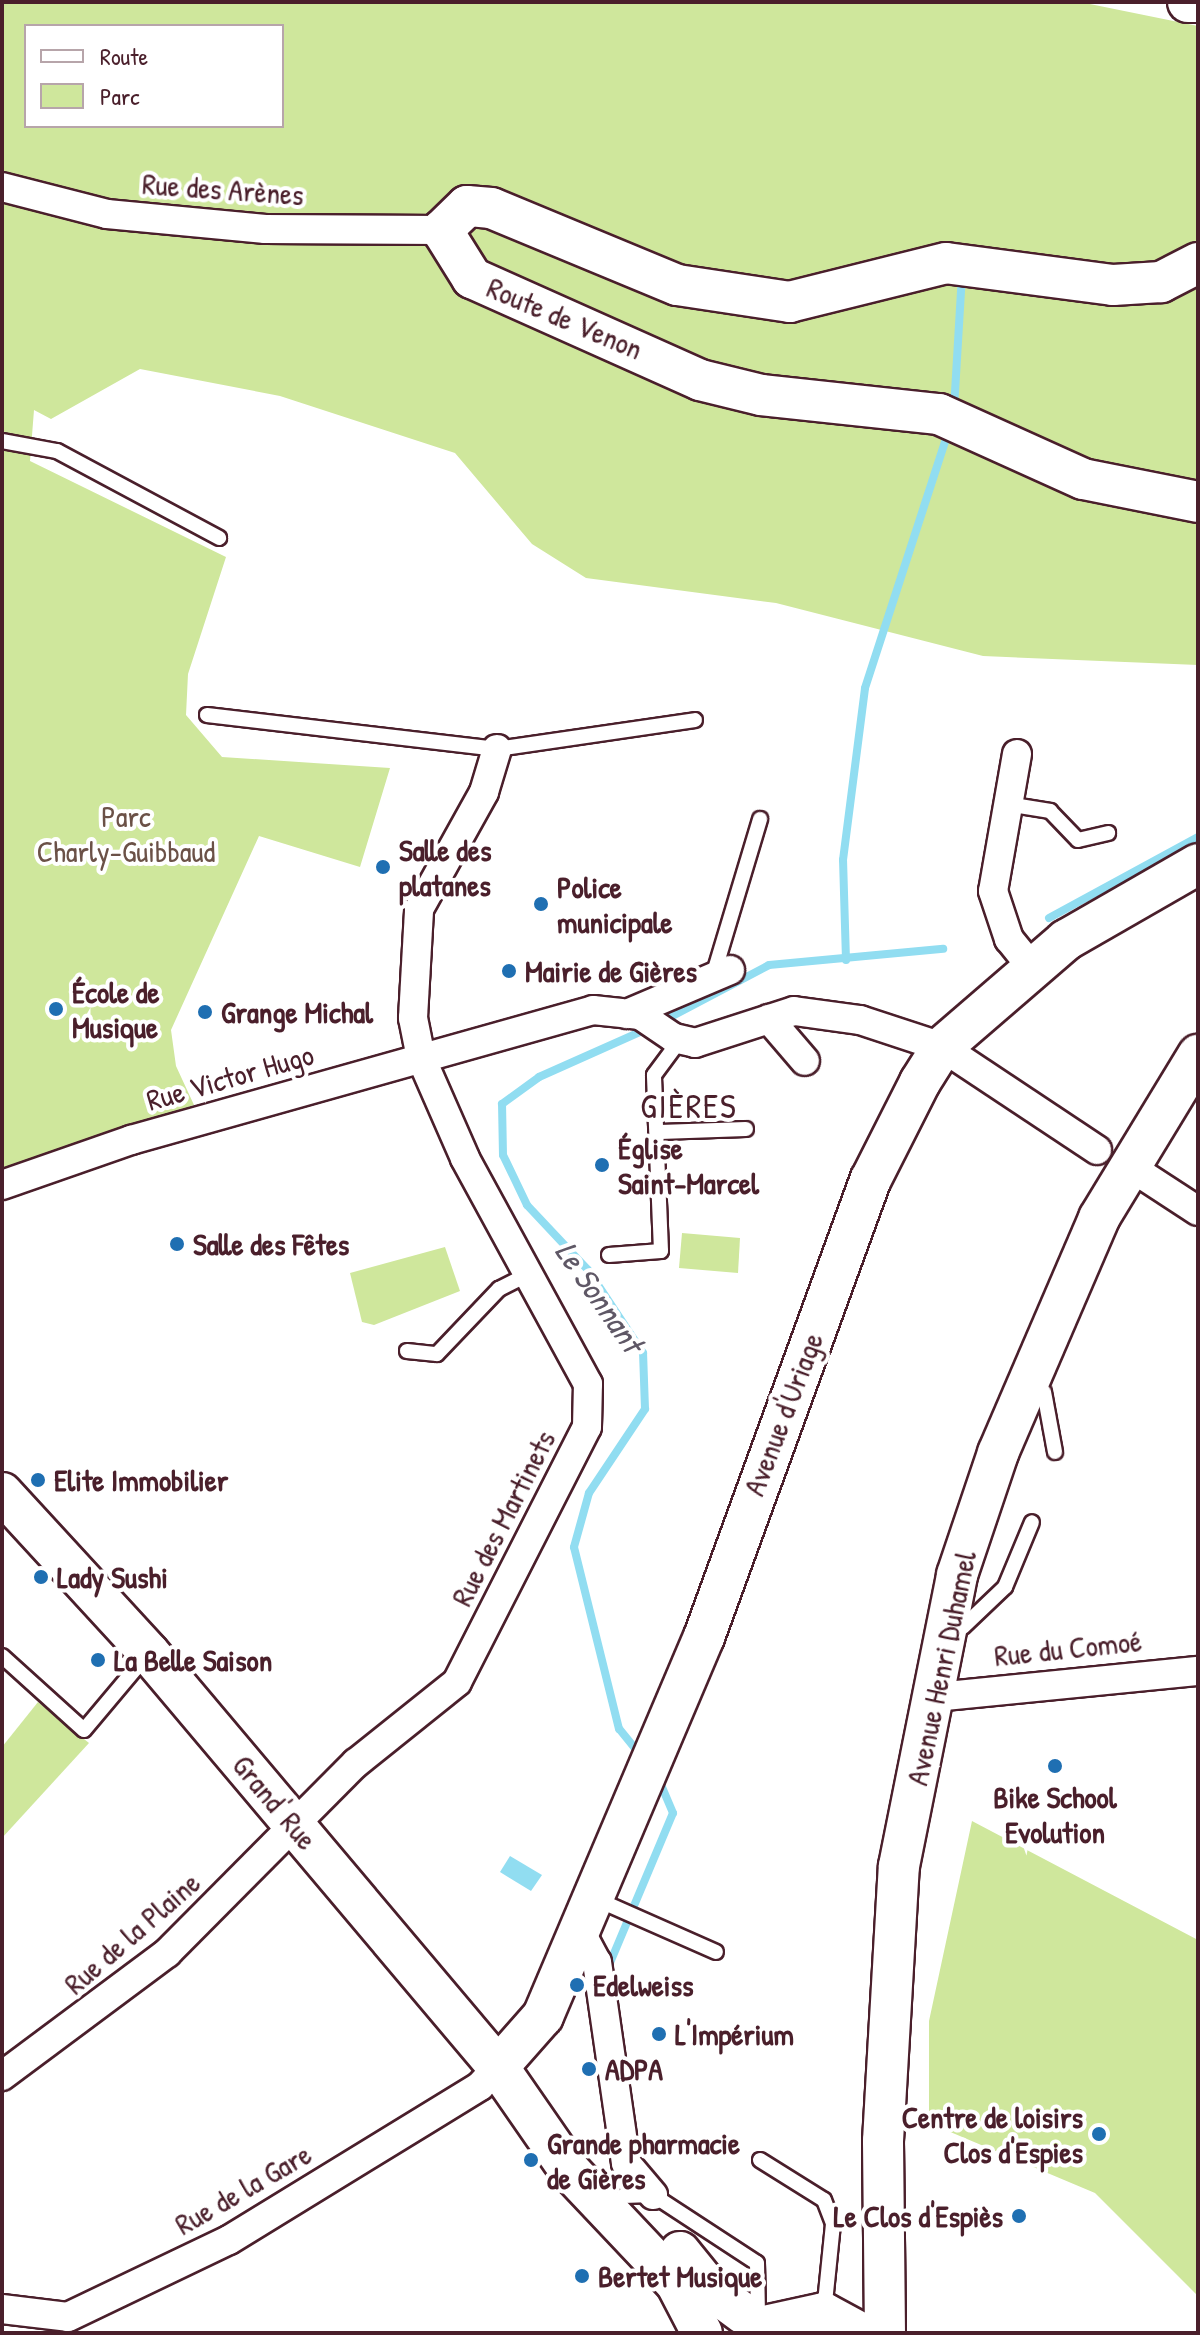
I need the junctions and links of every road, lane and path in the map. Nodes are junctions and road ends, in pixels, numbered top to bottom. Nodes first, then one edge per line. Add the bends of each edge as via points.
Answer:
1 (1188, 2) edge
2 (1198, 2) edge
3 (2, 187) edge
4 (442, 230) junction
5 (1198, 263) edge
6 (2, 441) edge
7 (1198, 502) edge
8 (219, 538) dead end
9 (207, 715) dead end
10 (695, 720) dead end
11 (497, 749) junction
12 (1017, 754) dead end
13 (1007, 804) junction
14 (760, 819) dead end
15 (1108, 833) dead end
16 (1198, 864) edge
17 (1034, 970) junction
18 (721, 975) joint
19 (634, 1015) junction
20 (782, 1015) junction
21 (677, 1039) junction
22 (942, 1047) junction
23 (1198, 1055) edge
24 (421, 1058) junction
25 (805, 1061) dead end
26 (1198, 1103) edge
27 (746, 1129) dead end
28 (660, 1132) junction
29 (1125, 1165) junction
30 (2, 1185) edge
31 (1198, 1211) edge
32 (609, 1255) dead end
33 (527, 1275) junction
34 (407, 1351) dead end
35 (1044, 1392) junction
36 (1055, 1452) dead end
37 (2, 1493) edge
38 (1032, 1522) dead end
39 (963, 1627) junction
40 (149, 1653) junction
41 (2, 1656) edge
42 (1198, 1671) edge
43 (946, 1696) junction
44 (297, 1828) junction
45 (594, 1910) junction
46 (716, 1952) dead end
47 (498, 2067) junction
48 (2, 2076) edge
49 (539, 2119) junction
50 (760, 2160) dead end
51 (638, 2196) junction
52 (2, 2309) edge
53 (762, 2322) edge
54 (881, 2324) edge
55 (73, 2325) edge
56 (829, 2326) edge
57 (704, 2333) edge

1 - 2 main road
3 - 4 street, Rue des Arènes via 138,217 265,229
4 - 5 main road via 467,206 491,208 677,285 790,302 963,263 1113,285 1161,282
4 - 7 main road, Route de Venon via 472,278 700,380 761,395 952,418 1083,479
6 - 8 lane via 57,451
9 - 11 lane
10 - 11 lane
11 - 24 street, Rue des Martinets via 484,792 426,887 414,926 413,1018
12 - 13 street
13 - 15 lane via 1050,811 1078,840
13 - 17 street via 995,856 996,910
14 - 18 lane
16 - 17 main road, Avenue d'Uriage via 1110,911
17 - 22 main road, Avenue d'Uriage
18 - 19 street
19 - 21 street
19 - 24 street, Rue Victor Hugo via 593,1010
20 - 21 street via 695,1043
20 - 22 street via 860,1020
20 - 25 street
21 - 28 lane via 654,1075
22 - 29 street
22 - 45 main road, Avenue d'Uriage via 871,1179 704,1637 633,1793
23 - 29 main road, Avenue Henri Duhamel
24 - 30 street, Rue Victor Hugo
24 - 33 street, Rue des Martinets
26 - 29 main road, Avenue Henri Duhamel
27 - 28 lane
28 - 32 lane via 661,1251
29 - 31 street
29 - 35 main road, Avenue Henri Duhamel
29 - 54 main road, Avenue Henri Duhamel via 1042,1344 957,1575 899,1866
33 - 34 lane via 499,1289 437,1354
33 - 44 street, Rue des Martinets via 588,1384 587,1427 457,1682 356,1763
35 - 36 lane
35 - 39 main road, Avenue Henri Duhamel
37 - 40 main road, Grand' Rue
38 - 39 lane via 1005,1587
39 - 43 main road, Avenue Henri Duhamel
40 - 41 lane via 84,1730
40 - 44 main road, Grand' Rue
42 - 43 street, Rue du Comoé
43 - 54 main road, Avenue Henri Duhamel via 917,1866
44 - 47 main road, Grand' Rue
44 - 48 street, Rue de la Plaine via 167,1953
45 - 46 lane via 646,1917
45 - 47 main road, Avenue d'Uriage via 543,2016
45 - 51 street via 626,2163
47 - 49 main road, Grand' Rue
47 - 55 street, Rue de la Gare via 471,2092 229,2240
49 - 51 main road, Grand' Rue via 570,2135
49 - 57 main road, Grand' Rue via 561,2160 676,2283
50 - 56 lane via 824,2200 833,2224
51 - 53 main road, Grand' Rue via 710,2289
52 - 55 street, Rue de la Gare
53 - 56 main road
53 - 57 main road via 728,2315
54 - 56 main road

